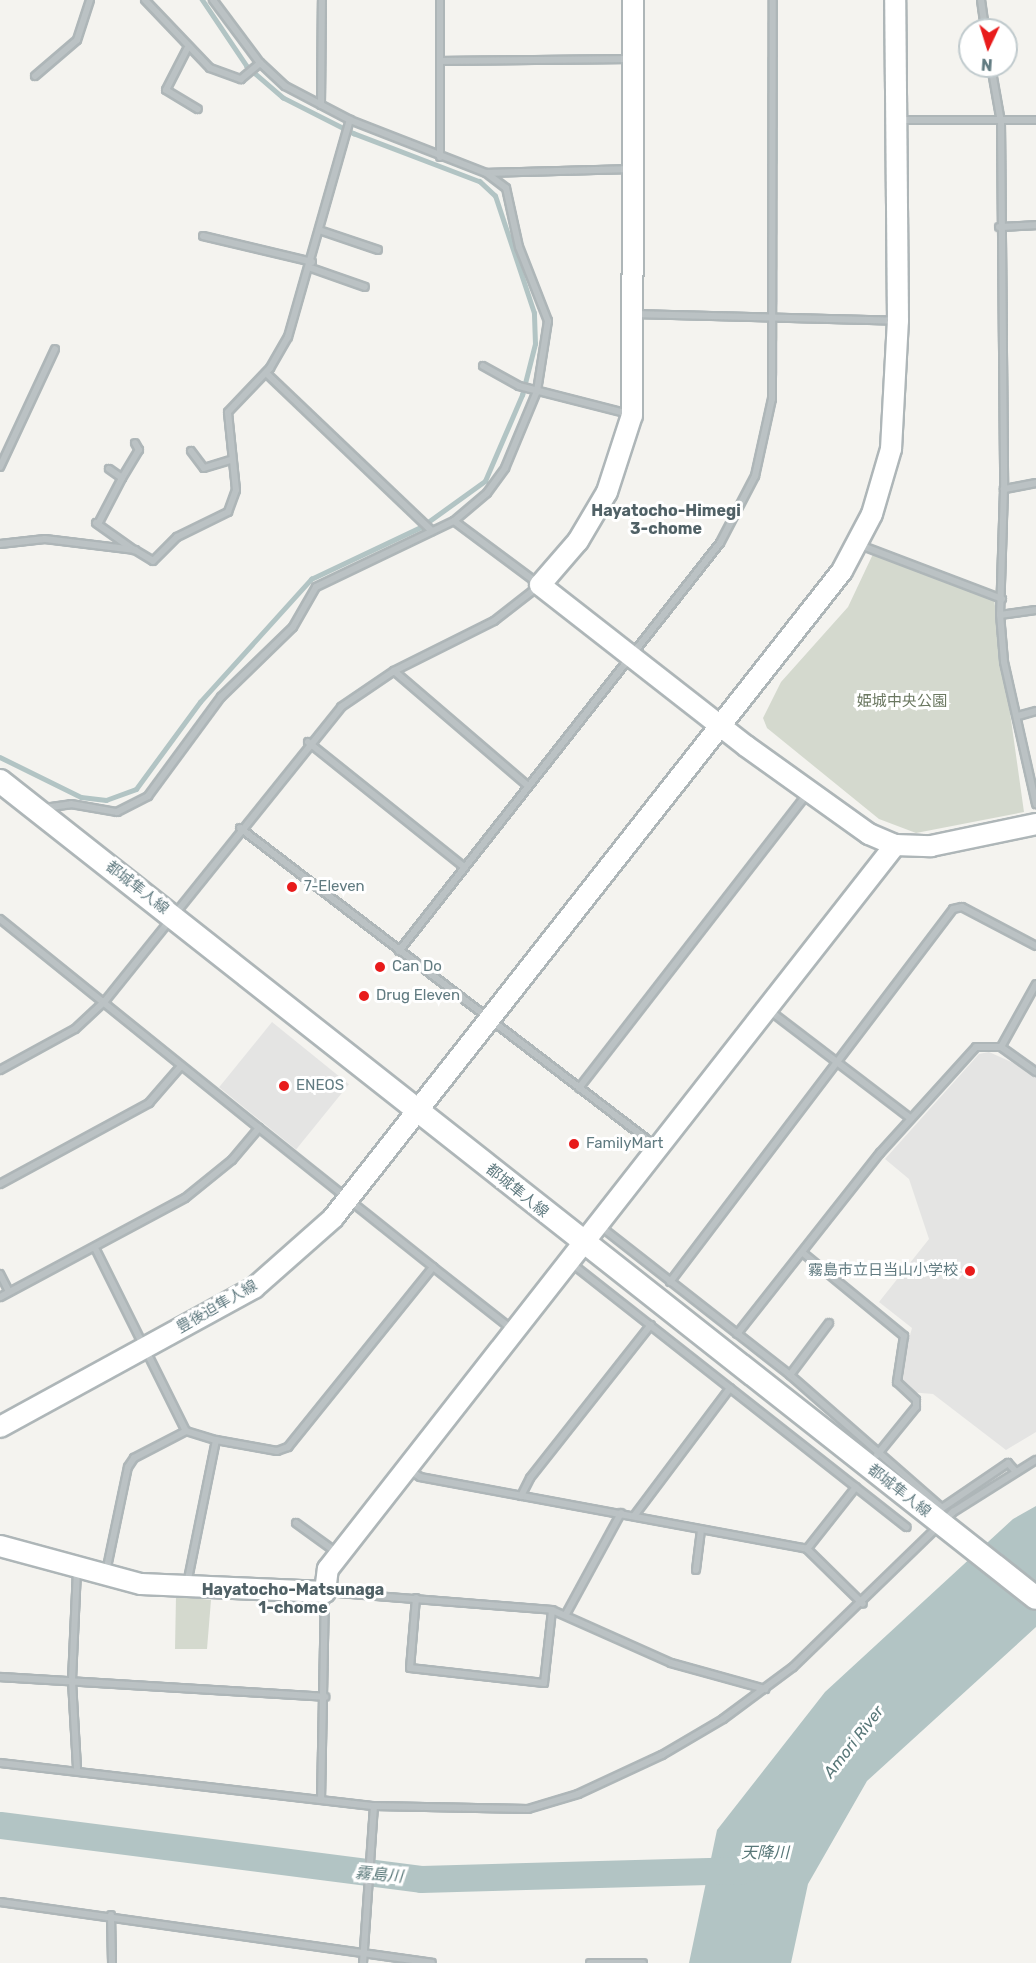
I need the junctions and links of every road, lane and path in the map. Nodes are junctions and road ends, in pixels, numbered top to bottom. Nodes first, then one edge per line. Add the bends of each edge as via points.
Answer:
1 (90, 0) edge
2 (145, 0) edge
3 (213, 0) edge
4 (322, 0) edge
5 (440, 0) edge
6 (633, 0) edge
7 (773, 0) edge
8 (895, 0) edge
9 (981, 0) edge
10 (983, 18) edge
11 (188, 49) junction
12 (633, 59) junction
13 (440, 60) junction
14 (257, 65) junction
15 (35, 76) dead end
16 (993, 78) edge
17 (321, 105) junction
18 (198, 110) dead end
19 (897, 120) junction
20 (1036, 120) edge
21 (1001, 122) junction
22 (350, 123) junction
23 (440, 157) junction
24 (634, 169) junction
25 (486, 173) junction
26 (1036, 225) edge
27 (999, 226) junction
28 (322, 231) junction
29 (203, 236) dead end
30 (378, 250) dead end
31 (311, 265) junction
32 (365, 287) dead end
33 (636, 314) junction
34 (773, 319) junction
35 (898, 321) junction
36 (55, 349) dead end
37 (483, 366) dead end
38 (266, 373) junction
39 (535, 391) junction
40 (632, 414) junction
41 (135, 443) dead end
42 (191, 451) dead end
43 (231, 460) junction
44 (0, 467) edge
45 (109, 469) dead end
46 (122, 478) junction
47 (1036, 483) edge
48 (1004, 489) junction
49 (454, 521) junction
50 (431, 530) junction
51 (0, 544) edge
52 (858, 545) junction
53 (135, 550) junction
54 (540, 585) junction
55 (1002, 599) junction
56 (1036, 610) edge
57 (1000, 614) junction
58 (632, 656) junction
59 (394, 671) junction
60 (1036, 711) edge
61 (1018, 716) junction
62 (722, 725) junction
63 (308, 742) junction
64 (0, 781) edge
65 (528, 786) junction
66 (811, 790) junction
67 (1036, 804) edge
68 (39, 812) junction
69 (1036, 824) edge
70 (240, 828) junction
71 (895, 845) junction
72 (465, 868) junction
73 (171, 915) junction
74 (0, 919) edge
75 (1036, 946) edge
76 (399, 951) junction
77 (1036, 984) edge
78 (105, 1001) junction
79 (769, 1011) junction
80 (489, 1021) junction
81 (1001, 1047) junction
82 (0, 1061) edge
83 (837, 1062) junction
84 (181, 1066) junction
85 (3, 1068) edge
86 (1036, 1072) edge
87 (579, 1088) junction
88 (417, 1110) junction
89 (910, 1118) junction
90 (259, 1128) junction
91 (661, 1150) junction
92 (0, 1184) edge
93 (349, 1198) junction
94 (599, 1226) junction
95 (96, 1250) junction
96 (803, 1252) junction
97 (577, 1254) junction
98 (433, 1266) junction
99 (0, 1274) edge
100 (670, 1282) junction
101 (9, 1292) junction
102 (0, 1297) edge
103 (829, 1323) dead end
104 (651, 1325) junction
105 (514, 1330) junction
106 (737, 1334) junction
107 (148, 1347) junction
108 (790, 1375) junction
109 (730, 1388) junction
110 (0, 1427) edge
111 (186, 1431) junction
112 (216, 1440) junction
113 (877, 1455) junction
114 (1036, 1460) edge
115 (408, 1469) junction
116 (1016, 1472) junction
117 (856, 1486) junction
118 (521, 1496) junction
119 (621, 1513) junction
120 (634, 1516) junction
121 (296, 1523) dead end
122 (907, 1527) dead end
123 (945, 1527) junction
124 (701, 1530) junction
125 (0, 1546) edge
126 (807, 1548) junction
127 (339, 1554) junction
128 (78, 1568) junction
129 (696, 1570) dead end
130 (105, 1576) junction
131 (187, 1585) junction
132 (325, 1592) junction
133 (416, 1598) junction
134 (1036, 1598) edge
135 (862, 1605) junction
136 (552, 1610) junction
137 (566, 1614) junction
138 (0, 1677) edge
139 (72, 1680) junction
140 (765, 1689) junction
141 (325, 1697) junction
142 (0, 1763) edge
143 (77, 1768) junction
144 (321, 1800) junction
145 (374, 1806) junction
146 (0, 1902) edge
147 (111, 1916) junction
148 (363, 1956) edge
149 (112, 1963) edge
150 (432, 1963) edge
151 (590, 1963) edge
152 (600, 1963) edge
153 (644, 1963) edge

1 - 15 street via 77,40
2 - 11 street via 169,19
3 - 14 street
4 - 17 street
5 - 13 street
6 - 12 street
7 - 34 street
8 - 19 street, 豊後迫隼人線
9 - 10 street
11 - 14 street via 218,71 246,75
11 - 18 street via 166,90
12 - 13 street
12 - 24 street
13 - 23 street
14 - 17 street
16 - 21 street
17 - 22 street
19 - 21 street
19 - 35 street, 豊後迫隼人線
20 - 21 street
21 - 27 street
22 - 23 street
22 - 28 street
23 - 25 street
24 - 25 street
24 - 33 street
25 - 39 street via 510,194 519,247 545,308 548,333
26 - 27 street
27 - 48 street
28 - 30 street
28 - 31 street
29 - 31 street
31 - 32 street
31 - 38 street via 288,337
33 - 34 street
33 - 40 street
34 - 35 street
34 - 58 street via 772,399 755,476 720,543
35 - 52 street, 豊後迫隼人線 via 891,449
36 - 44 street
37 - 39 street
38 - 43 street via 228,412
38 - 50 street
39 - 40 street
39 - 49 street via 496,484
40 - 54 street via 607,492 578,541
41 - 46 street via 139,450
42 - 43 street via 204,468
43 - 53 street via 236,490 228,512 177,537 153,561
45 - 46 street
46 - 53 street via 97,524
47 - 48 street
48 - 55 street
49 - 50 street
49 - 54 street
50 - 68 street via 316,587 293,627 221,697 162,781 135,806 117,812 60,803
51 - 53 street via 37,538
52 - 55 street
52 - 62 street, 豊後迫隼人線
54 - 58 street
54 - 59 street via 494,621
55 - 57 street
56 - 57 street
57 - 61 street
58 - 62 street
58 - 65 street
59 - 63 street via 341,707
59 - 65 street
60 - 61 street
61 - 67 street
62 - 66 street
62 - 80 street, 豊後迫隼人線
63 - 70 street
63 - 72 street
64 - 68 main road, 都城隼人線
65 - 72 street
66 - 71 street via 868,834
66 - 87 street
68 - 73 main road, 都城隼人線
69 - 71 street via 931,846
70 - 73 street
70 - 76 street
71 - 79 street
72 - 76 street
73 - 78 street
73 - 88 main road, 都城隼人線
74 - 78 street
75 - 83 street via 962,907 953,909
76 - 80 street
77 - 81 street
78 - 84 street
78 - 85 street via 75,1029
79 - 83 street
79 - 91 street
80 - 87 street
80 - 88 street, 豊後迫隼人線
81 - 86 street
81 - 89 street via 976,1047
82 - 85 street
83 - 89 street
83 - 100 street
84 - 90 street
84 - 92 street via 149,1103
87 - 91 street
88 - 93 street, 豊後迫隼人線
88 - 97 main road, 都城隼人線
89 - 96 street
90 - 93 street
90 - 95 street via 232,1160 185,1198
91 - 94 street
93 - 98 street
93 - 107 street, 豊後迫隼人線 via 254,1288
94 - 97 street
94 - 100 street
95 - 101 street
95 - 107 street
96 - 106 street
96 - 113 street via 904,1336 897,1382 916,1400 916,1407
97 - 104 street
97 - 105 street
97 - 123 main road, 都城隼人線
98 - 105 street
98 - 112 street via 288,1447 277,1451
99 - 101 street
100 - 106 street
101 - 102 street
103 - 108 street
104 - 109 street
104 - 118 street via 530,1478
105 - 115 street
106 - 108 street
107 - 110 street, 豊後迫隼人線
107 - 111 street
108 - 113 street
109 - 117 street
109 - 120 street
111 - 112 street
111 - 130 street via 134,1458 128,1467
112 - 131 street
113 - 116 street via 942,1508 1008,1463
114 - 116 street
115 - 118 street via 420,1477
115 - 127 street
116 - 123 street
117 - 122 street
117 - 126 street
118 - 119 street
119 - 120 street
119 - 137 street
120 - 124 street
121 - 127 street
123 - 134 main road, 都城隼人線
123 - 135 street
124 - 126 street
124 - 129 street
125 - 128 street
126 - 135 street
127 - 132 street via 328,1569
128 - 130 street
128 - 139 street
130 - 131 street
131 - 132 street
132 - 133 street
132 - 141 street
133 - 136 street
133 - 136 street via 410,1668 544,1683
135 - 140 street
136 - 137 street
137 - 140 street via 671,1663
138 - 139 street
139 - 141 street
139 - 143 street
140 - 145 street via 692,1738 556,1801 493,1812
141 - 144 street
142 - 143 street
143 - 144 street
144 - 145 street
145 - 148 street
146 - 147 street
147 - 148 street
147 - 149 street
148 - 150 street
151 - 152 street
152 - 153 street

